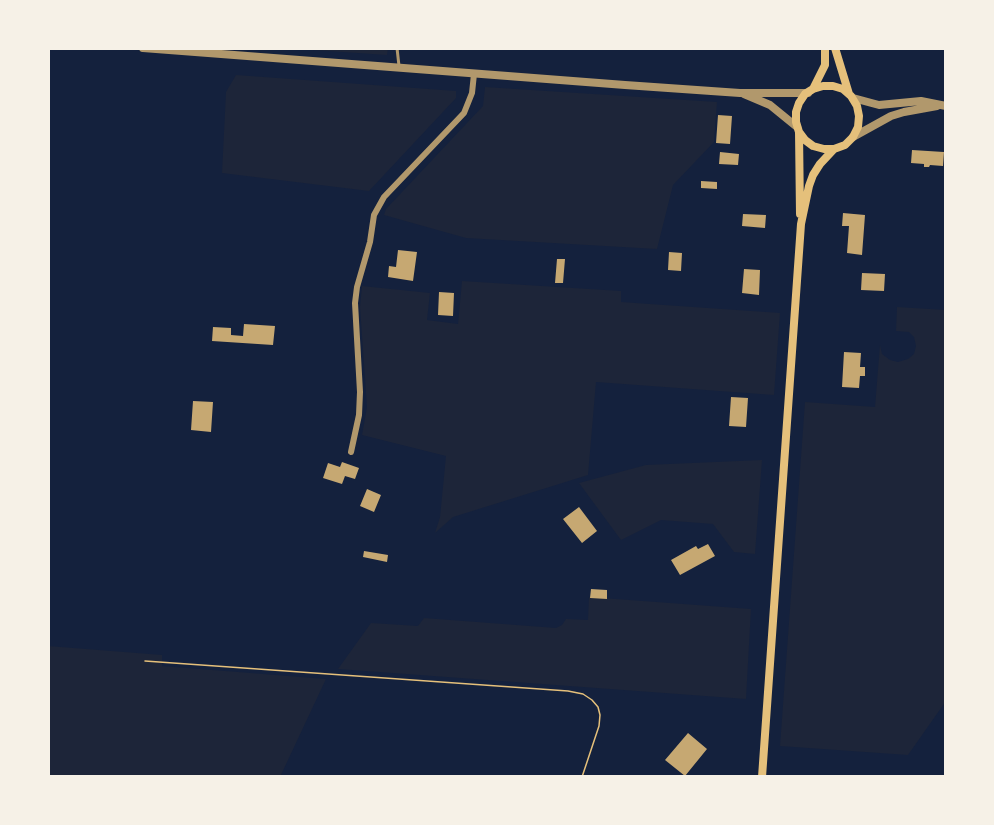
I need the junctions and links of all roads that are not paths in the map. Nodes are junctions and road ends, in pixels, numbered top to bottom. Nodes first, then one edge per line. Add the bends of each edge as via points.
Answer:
1 (143, 48) edge
2 (397, 48) edge
3 (825, 48) edge
4 (835, 48) edge
5 (400, 68) junction
6 (474, 74) junction
7 (811, 91) junction
8 (740, 93) junction
9 (851, 96) junction
10 (944, 106) edge
11 (798, 130) junction
12 (853, 137) junction
13 (834, 149) junction
14 (801, 224) junction
15 (351, 452) dead end
16 (762, 777) edge

1 - 5 street
2 - 5 lane
3 - 7 main road via 825,65
4 - 9 main road
5 - 6 street
6 - 8 street
6 - 15 street via 464,114 384,196 374,215 356,295 360,392
7 - 8 street
7 - 9 main road via 833,86
7 - 11 main road via 799,103
8 - 11 street via 770,105
9 - 10 street via 879,105 921,101
9 - 12 main road via 859,116
10 - 12 street via 904,111
11 - 13 main road via 813,146
11 - 14 main road
12 - 13 main road
13 - 14 main road via 813,175
14 - 16 main road

